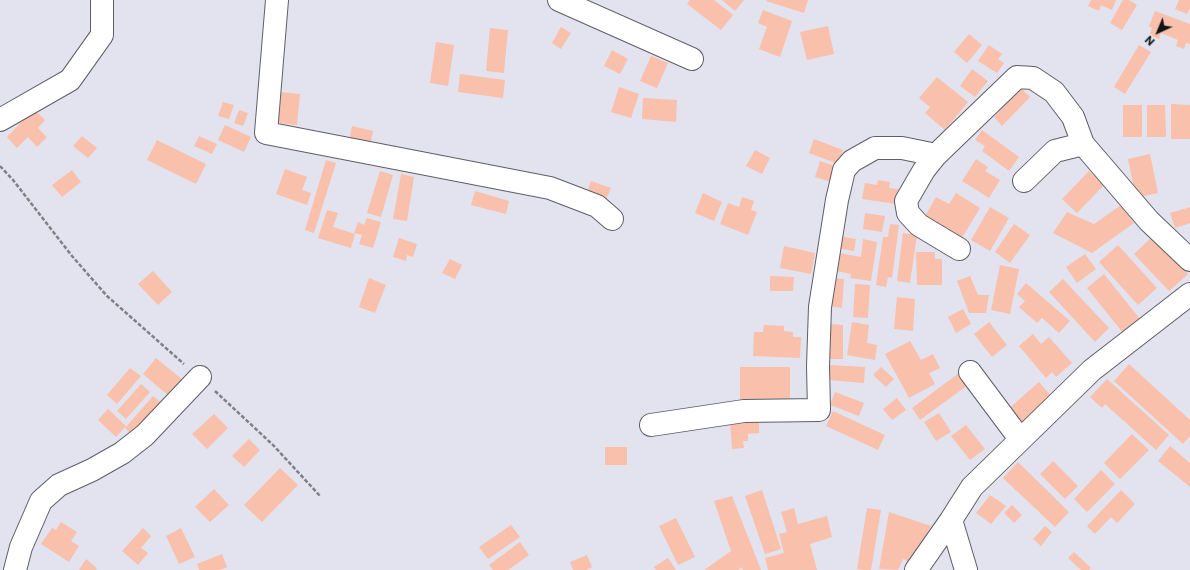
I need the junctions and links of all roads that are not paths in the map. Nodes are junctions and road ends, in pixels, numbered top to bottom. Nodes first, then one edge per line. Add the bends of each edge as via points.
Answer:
1 (102, 0) edge
2 (276, 0) edge
3 (559, 0) edge
4 (692, 59) dead end
5 (0, 120) edge
6 (1083, 144) junction
7 (936, 155) junction
8 (1024, 181) dead end
9 (612, 219) dead end
10 (959, 250) dead end
11 (1190, 260) edge
12 (1190, 294) edge
13 (970, 372) dead end
14 (200, 377) road end
15 (651, 425) dead end
16 (1020, 439) junction
17 (951, 520) junction
18 (15, 570) edge
19 (916, 570) edge
20 (966, 570) edge

1 - 5 street via 102,35 70,80
2 - 9 street via 266,133 550,188 596,206
3 - 4 street
6 - 7 street via 1072,117 1054,92 1034,78 1017,77
6 - 8 street via 1055,151
6 - 11 street via 1149,221
7 - 10 street via 906,201 908,213 919,225
7 - 15 street via 902,148 874,148 852,161 844,170 836,200 820,307 819,410 744,411
12 - 16 street via 1092,370
13 - 16 street
14 - 18 street via 139,440 92,470 59,485 41,501 21,547
16 - 17 street via 972,487
17 - 19 street
17 - 20 street

